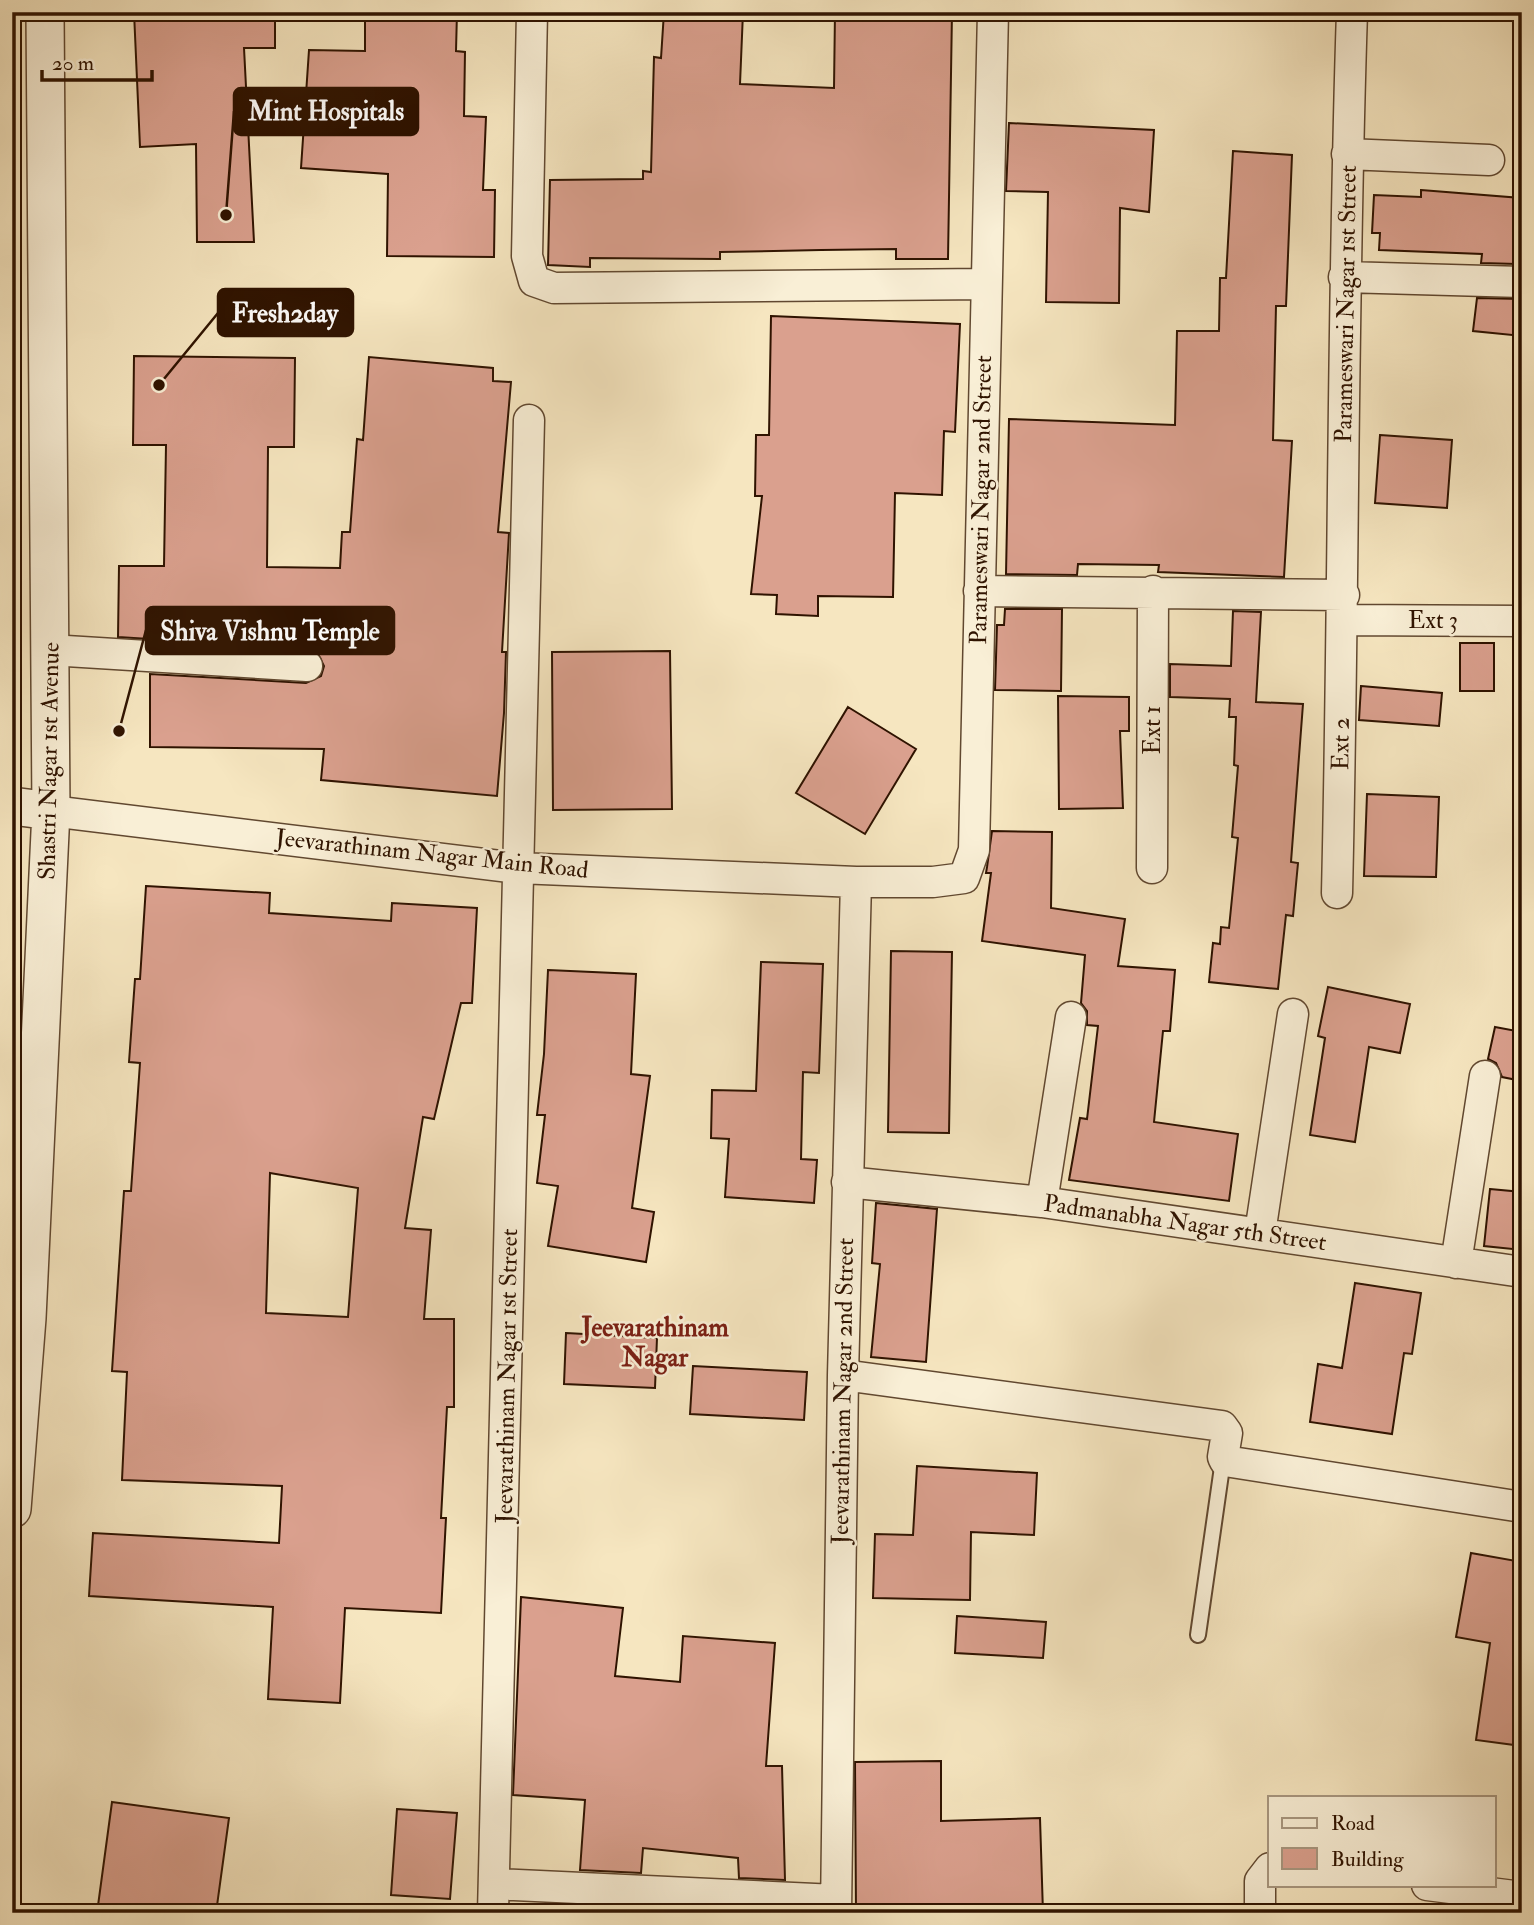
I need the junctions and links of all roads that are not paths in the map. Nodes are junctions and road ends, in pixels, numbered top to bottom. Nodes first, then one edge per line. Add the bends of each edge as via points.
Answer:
1 (45, 12) edge
2 (532, 12) edge
3 (993, 12) edge
4 (1352, 12) edge
5 (1348, 154) junction
6 (1489, 160) dead end
7 (1344, 276) junction
8 (1522, 282) edge
9 (986, 284) junction
10 (529, 420) dead end
11 (979, 591) junction
12 (1153, 591) junction
13 (1344, 608) junction
14 (1522, 621) edge
15 (50, 650) junction
16 (307, 666) dead end
17 (12, 806) edge
18 (51, 811) junction
19 (518, 868) junction
20 (1152, 868) dead end
21 (856, 882) junction
22 (1337, 893) dead end
23 (1293, 1014) dead end
24 (1071, 1017) dead end
25 (1485, 1076) dead end
26 (847, 1182) junction
27 (1042, 1202) junction
28 (1260, 1233) junction
29 (21, 1254) edge
30 (1457, 1263) junction
31 (1522, 1272) edge
32 (20, 1318) edge
33 (843, 1375) junction
34 (1223, 1460) junction
35 (1522, 1507) edge
36 (12, 1508) edge
37 (1198, 1635) dead end
38 (1268, 1871) edge
39 (1435, 1886) edge
40 (1522, 1897) edge
41 (494, 1898) edge
42 (836, 1906) edge
43 (1260, 1913) edge

1 - 15 street, Shastri Nagar 1st Avenue
2 - 9 street via 527,256 534,281 554,288
3 - 9 street, Parameswari Nagar 2nd Street
4 - 5 street, Parameswari Nagar 1st Street
5 - 6 street
5 - 7 street, Parameswari Nagar 1st Street
7 - 8 street
7 - 13 street, Parameswari Nagar 1st Street
9 - 11 street, Parameswari Nagar 2nd Street
10 - 19 street, Jeevarathinam Nagar 1st Street
11 - 12 street, Ext 3
11 - 21 street, Parameswari Nagar 2nd Street via 971,864 964,878 951,881
12 - 13 street, Ext 3
12 - 20 street, Ext 1
13 - 14 street, Ext 3
13 - 22 street, Ext 2
15 - 16 street
15 - 18 street, Shastri Nagar 1st Avenue
17 - 18 street
18 - 19 street, Jeevarathinam Nagar Main Road
18 - 29 street, Shastri Nagar 1st Avenue
19 - 21 street, Jeevarathinam Nagar Main Road
19 - 41 street, Jeevarathinam Nagar 1st Street
21 - 26 street, Jeevarathinam Nagar 2nd Street
23 - 28 street
24 - 27 street
25 - 30 street
26 - 27 street, Padmanabha Nagar 5th Street
26 - 33 street, Jeevarathinam Nagar 2nd Street
27 - 28 street, Padmanabha Nagar 5th Street
28 - 30 street, Padmanabha Nagar 5th Street
29 - 32 street, Shastri Nagar 1st Avenue
30 - 31 street, Padmanabha Nagar 5th Street
32 - 36 street, Shastri Nagar 1st Avenue
33 - 34 street via 1222,1426 1227,1433
33 - 42 street, Jeevarathinam Nagar 2nd Street
34 - 35 street
34 - 37 lane
38 - 43 street via 1260,1881
39 - 40 street
41 - 42 street

